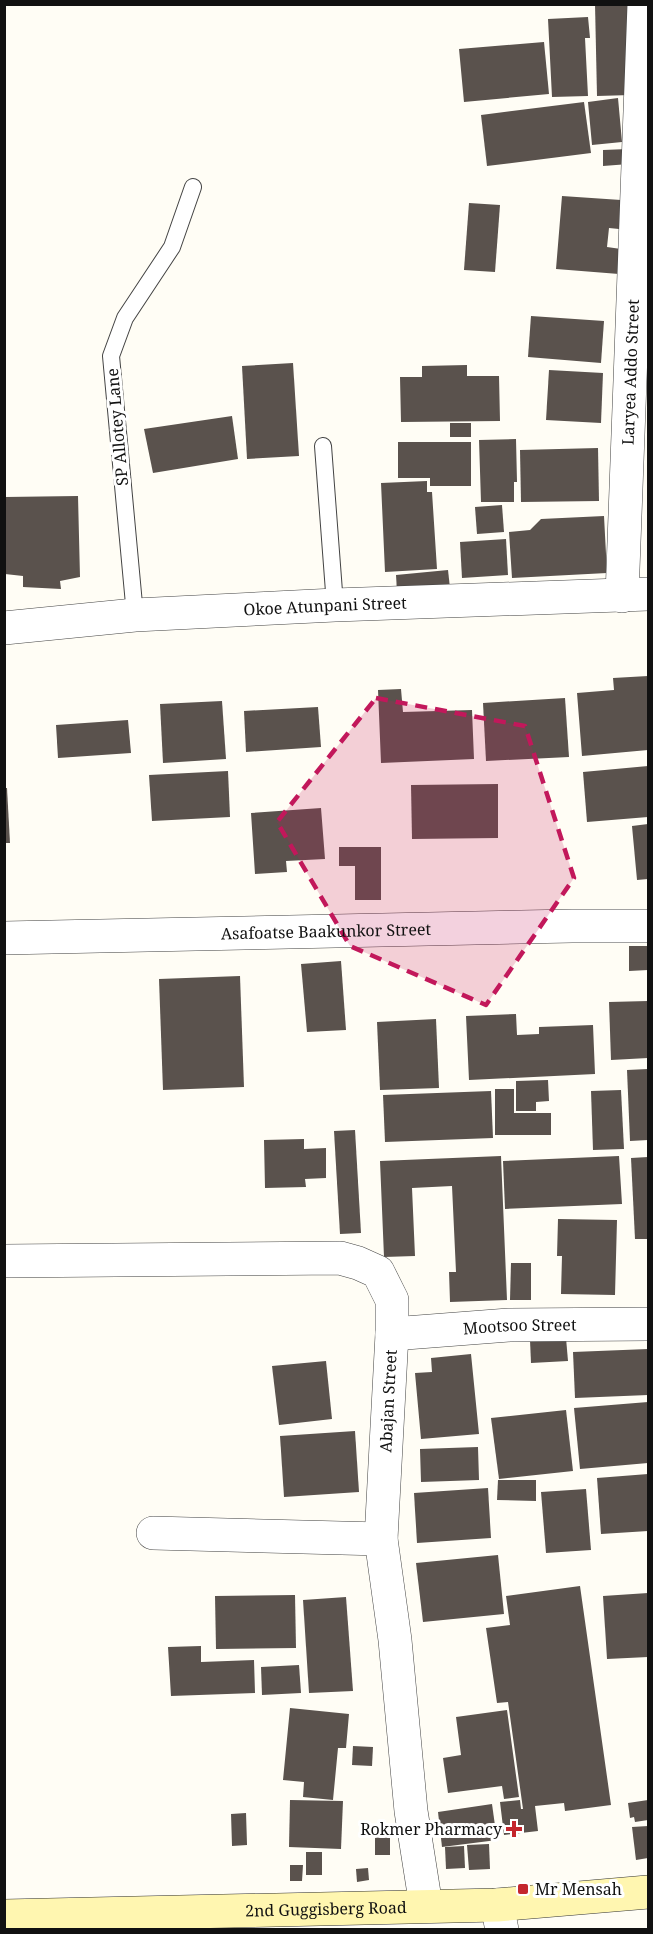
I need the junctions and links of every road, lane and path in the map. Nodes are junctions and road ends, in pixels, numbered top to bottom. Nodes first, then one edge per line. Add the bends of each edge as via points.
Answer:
1 (644, 4) edge
2 (193, 187) dead end
3 (323, 446) dead end
4 (635, 595) edge
5 (335, 604) junction
6 (135, 615) junction
7 (4, 628) edge
8 (648, 926) edge
9 (4, 938) edge
10 (4, 1261) edge
11 (648, 1324) edge
12 (392, 1335) junction
13 (153, 1533) dead end
14 (381, 1539) junction
15 (648, 1892) edge
16 (426, 1906) junction
17 (4, 1916) edge
18 (500, 1917) edge

1 - 4 street, Laryea Addo Street
2 - 6 lane, SP Allotey Lane via 172,247 125,318 111,356
3 - 5 lane
4 - 5 street, Okoe Atunpani Street
5 - 6 street, Okoe Atunpani Street
6 - 7 street, Okoe Atunpani Street
8 - 9 street, Asafoatse Baakunkor Street
10 - 12 street, Abajan Street via 340,1258 378,1272 392,1300
11 - 12 street, Mootsoo Street via 509,1325
12 - 14 street, Abajan Street
13 - 14 street
14 - 16 street, Abajan Street via 411,1811
15 - 18 main road, 2nd Guggisberg Road
16 - 17 main road, 2nd Guggisberg Road
16 - 18 main road, 2nd Guggisberg Road

